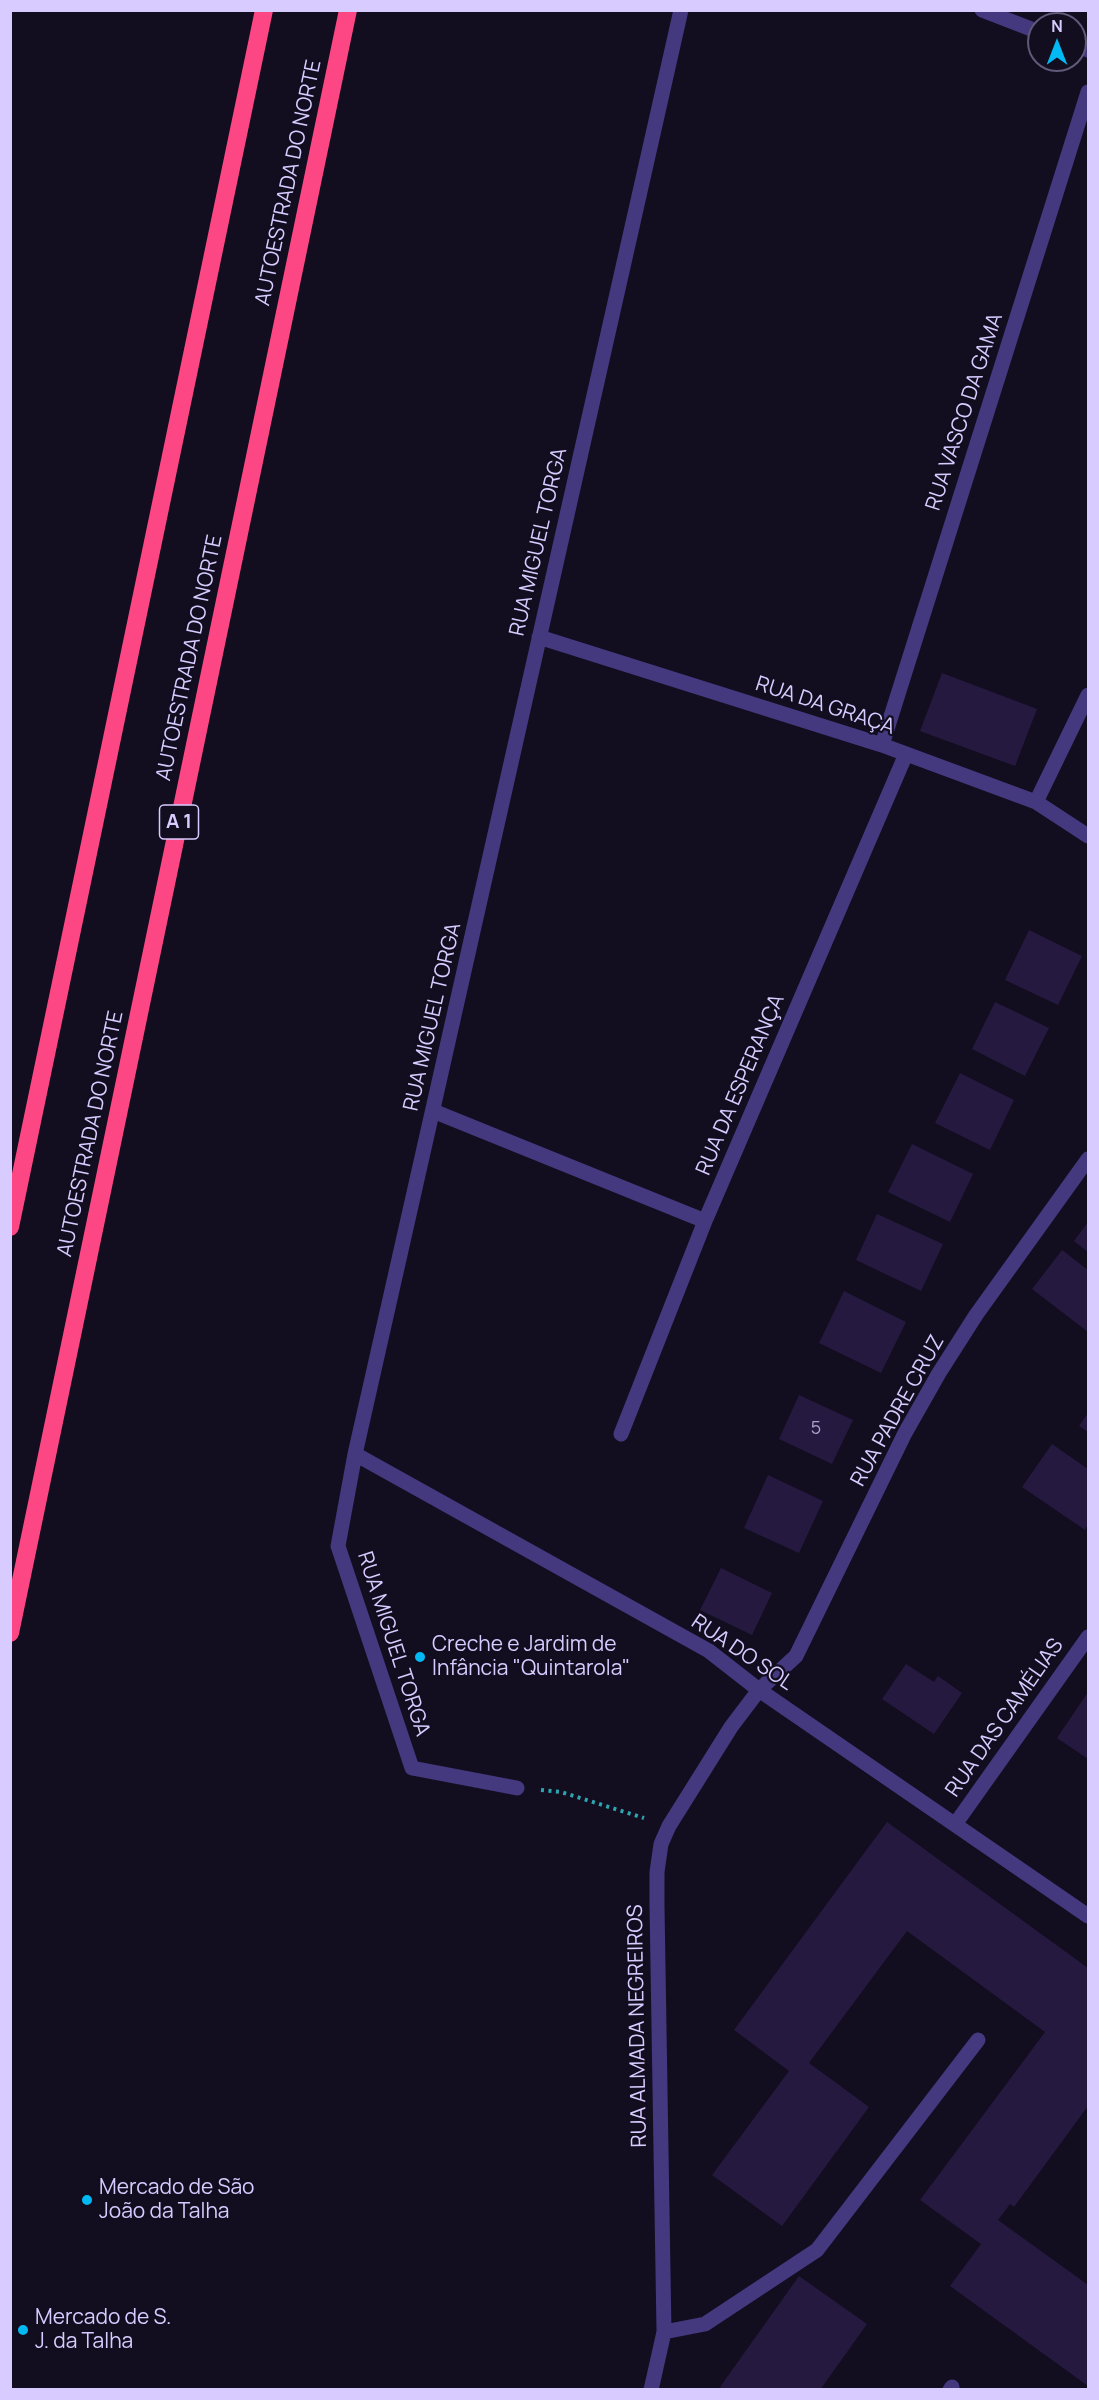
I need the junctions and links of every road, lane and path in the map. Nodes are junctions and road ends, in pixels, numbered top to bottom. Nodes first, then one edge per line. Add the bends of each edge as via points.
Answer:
1 (264, 10) edge
2 (348, 10) edge
3 (681, 10) edge
4 (982, 10) edge
5 (1027, 27) edge
6 (1089, 92) edge
7 (539, 637) junction
8 (1089, 694) edge
9 (882, 745) junction
10 (906, 754) junction
11 (1035, 802) junction
12 (1089, 836) edge
13 (434, 1111) junction
14 (1089, 1159) edge
15 (705, 1221) junction
16 (10, 1227) edge
17 (621, 1434) dead end
18 (355, 1454) junction
19 (10, 1633) edge
20 (1089, 1637) edge
21 (759, 1690) junction
22 (517, 1788) joint
23 (956, 1823) junction
24 (669, 1826) junction
25 (1089, 1916) edge
26 (978, 2040) dead end
27 (664, 2332) junction
28 (651, 2390) edge

1 - 16 highway
2 - 19 highway, AUTOESTRADA DO NORTE / A 1
3 - 7 street, RUA MIGUEL TORGA
4 - 5 street
6 - 9 street, RUA VASCO DA GAMA
7 - 9 street, RUA DA GRAÇA
7 - 13 street, RUA MIGUEL TORGA
8 - 11 street
9 - 10 street, RUA DA GRAÇA
10 - 11 street, RUA DA GRAÇA
10 - 15 street, RUA DA ESPERANÇA
11 - 12 street, RUA DA GRAÇA
13 - 15 street
13 - 18 street, RUA MIGUEL TORGA
14 - 21 street, RUA PADRE CRUZ via 939,1372 796,1656
15 - 17 street, RUA DA ESPERANÇA
18 - 21 street, RUA DO SOL via 709,1651
18 - 22 street, RUA MIGUEL TORGA via 338,1546 411,1768
20 - 23 street, RUA DAS CAMÉLIAS
21 - 23 street, RUA DO SOL
21 - 24 street, RUA ALMADA NEGREIROS
22 - 24 path via 561,1792
23 - 25 street, RUA DO SOL
24 - 27 street, RUA ALMADA NEGREIROS via 661,1844 657,1872
26 - 27 street via 817,2250 705,2324
27 - 28 street, RUA ALMADA NEGREIROS

